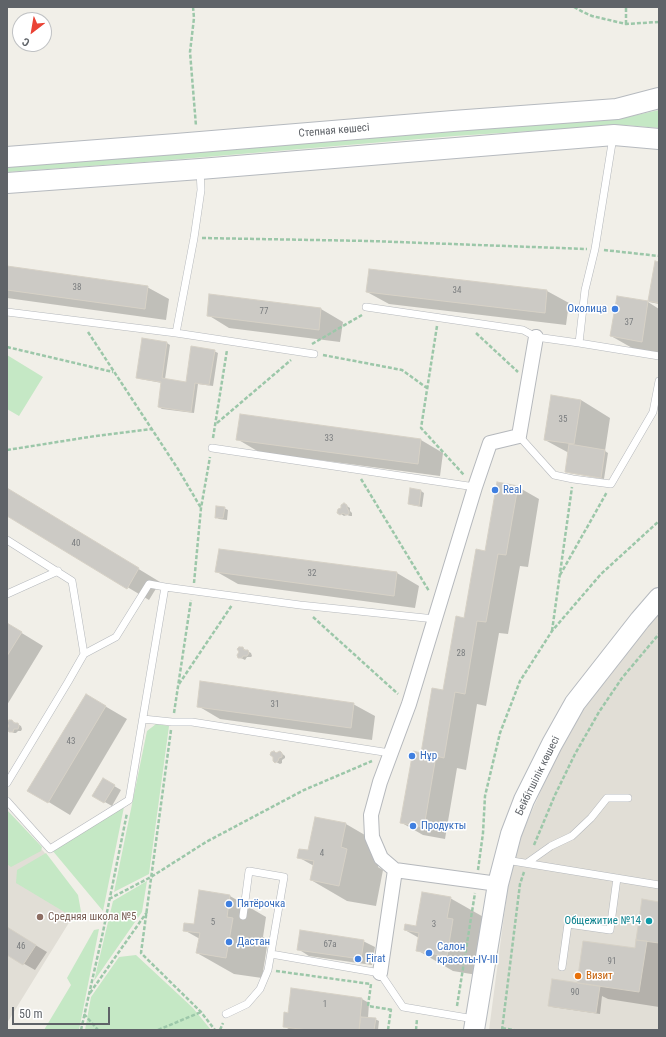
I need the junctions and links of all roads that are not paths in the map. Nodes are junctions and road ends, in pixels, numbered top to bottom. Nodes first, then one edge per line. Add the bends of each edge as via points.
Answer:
1 (659, 98) edge
2 (614, 135) junction
3 (659, 139) edge
4 (7, 157) edge
5 (200, 169) junction
6 (7, 183) edge
7 (366, 307) dead end
8 (7, 312) edge
9 (176, 333) junction
10 (536, 337) junction
11 (579, 343) junction
12 (314, 354) road end
13 (659, 356) edge
14 (659, 381) edge
15 (656, 413) edge
16 (519, 436) junction
17 (212, 448) road end
18 (475, 487) junction
19 (7, 540) edge
20 (58, 571) junction
21 (165, 587) junction
22 (7, 594) edge
23 (659, 598) edge
24 (437, 613) junction
25 (84, 654) junction
26 (143, 719) junction
27 (390, 753) junction
28 (7, 783) edge
29 (628, 798) dead end
30 (7, 801) edge
31 (504, 859) junction
32 (527, 863) junction
33 (395, 870) junction
34 (617, 878) junction
35 (498, 884) junction
36 (659, 885) edge
37 (243, 916) dead end
38 (271, 954) junction
39 (562, 966) dead end
40 (380, 972) junction
41 (226, 1014) dead end
42 (475, 1025) edge

1 - 4 street, Степная көшесі via 617,110
2 - 3 street
2 - 5 street
2 - 11 lane via 595,249 585,290
5 - 6 street
5 - 9 lane via 201,190 194,238
7 - 10 lane via 523,330
8 - 9 lane
9 - 12 lane
10 - 11 lane
10 - 16 street
11 - 13 lane
14 - 15 lane
15 - 16 lane via 611,484 554,475
16 - 18 street via 490,443
17 - 18 lane
18 - 24 street
19 - 20 lane
20 - 22 lane
20 - 25 lane via 72,581
21 - 24 lane via 300,605
21 - 25 lane via 149,584 116,637
21 - 26 lane
23 - 31 street, Бейбітшілік көшесі via 575,703 524,800
24 - 27 street via 409,704
25 - 28 lane
26 - 27 lane via 192,722
26 - 30 lane via 129,800 50,849
27 - 33 street via 371,822 372,838 381,858
29 - 32 lane via 607,798 572,836 551,846
31 - 32 lane
31 - 35 street, Бейбітшілік көшесі
32 - 34 lane
33 - 35 street
33 - 40 street
34 - 36 lane
34 - 39 lane via 610,930 568,924
35 - 42 street, Бейбітшілік көшесі
37 - 38 lane via 249,871 284,877
38 - 40 lane
38 - 41 lane via 260,989 247,1004
40 - 42 lane via 404,1007 455,1016

